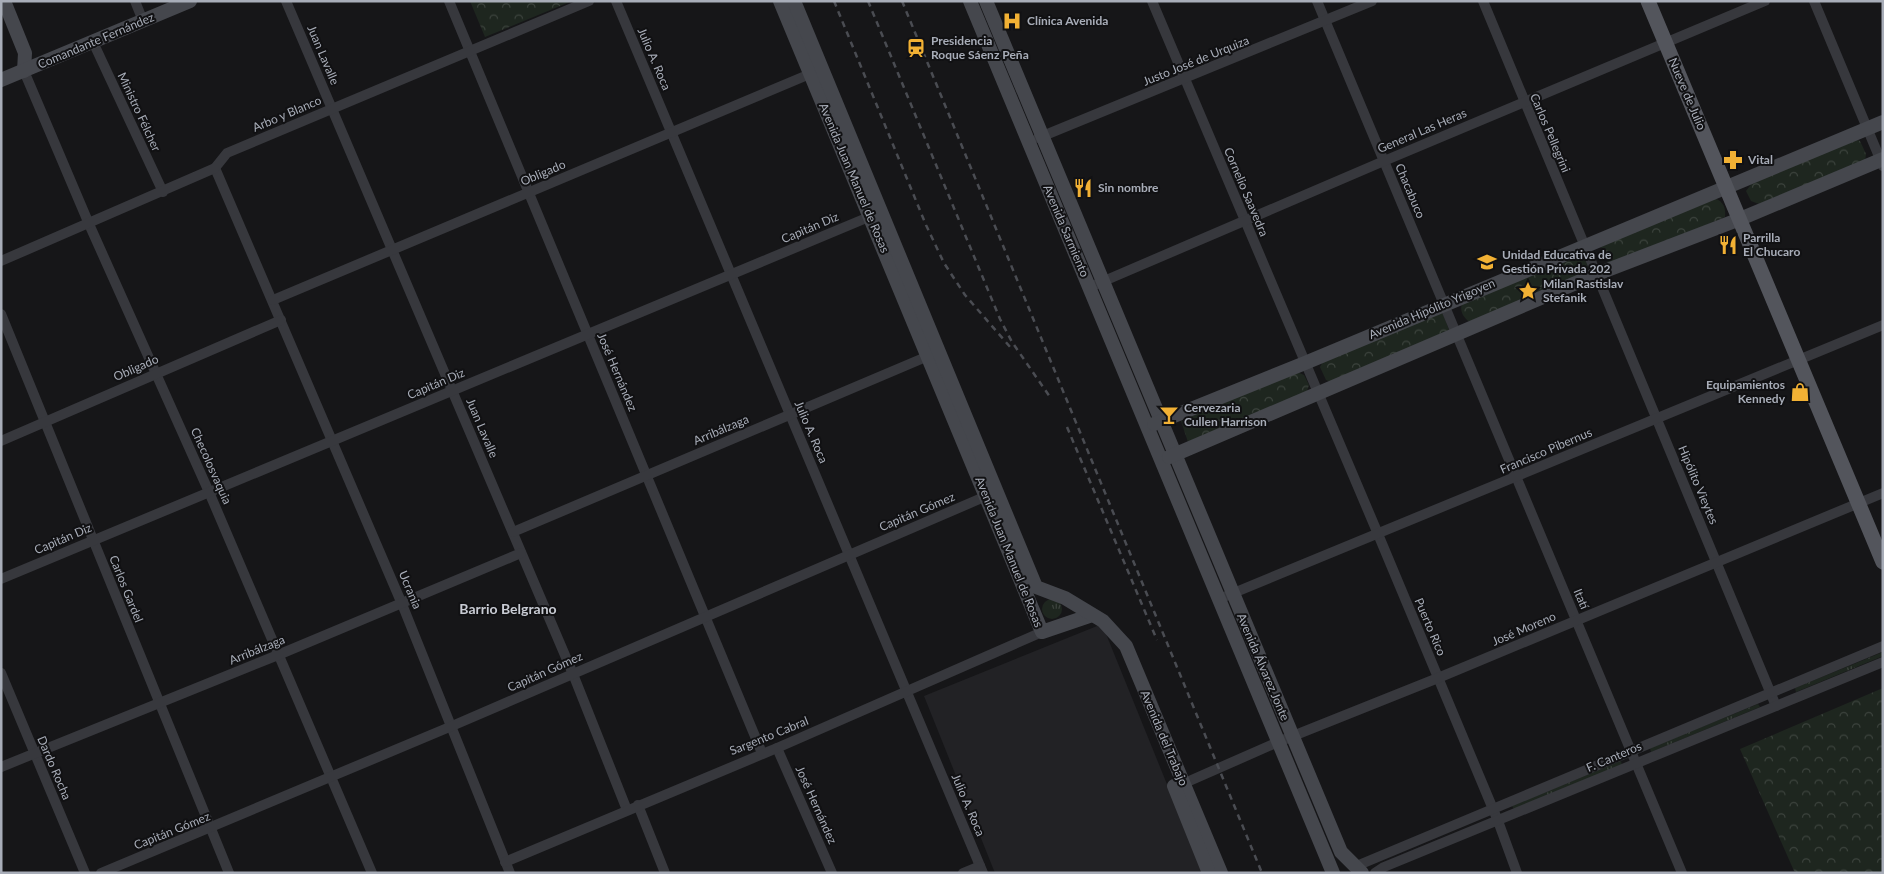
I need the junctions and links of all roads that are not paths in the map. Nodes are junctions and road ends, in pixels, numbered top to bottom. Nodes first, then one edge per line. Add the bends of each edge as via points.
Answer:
1 (4, 1) edge
2 (135, 1) edge
3 (190, 1) edge
4 (286, 1) edge
5 (449, 1) edge
6 (589, 1) edge
7 (616, 1) edge
8 (780, 1) edge
9 (794, 1) edge
10 (986, 1) edge
11 (1152, 1) edge
12 (1317, 1) edge
13 (1372, 1) edge
14 (1483, 1) edge
15 (1648, 1) edge
16 (1765, 1) edge
17 (1814, 1) edge
18 (973, 2) edge
19 (143, 21) junction
20 (1325, 21) junction
21 (93, 42) junction
22 (1665, 42) junction
23 (470, 51) junction
24 (24, 71) junction
25 (816, 72) junction
26 (1185, 79) junction
27 (1, 80) edge
28 (1524, 102) junction
29 (333, 109) junction
30 (1883, 122) edge
31 (1867, 128) junction
32 (671, 132) junction
33 (1042, 136) junction
34 (1029, 141) junction
35 (1384, 161) junction
36 (1882, 162) edge
37 (215, 168) junction
38 (1726, 187) junction
39 (163, 192) junction
40 (529, 192) junction
41 (876, 214) junction
42 (1740, 219) junction
43 (1244, 220) junction
44 (89, 224) junction
45 (1584, 245) junction
46 (392, 250) junction
47 (1, 261) edge
48 (731, 274) junction
49 (1597, 274) junction
50 (1104, 282) junction
51 (1090, 287) junction
52 (273, 300) junction
53 (1444, 304) junction
54 (1, 314) edge
55 (281, 320) junction
56 (1883, 324) edge
57 (588, 334) junction
58 (1456, 335) junction
59 (933, 354) junction
60 (1798, 360) junction
61 (1305, 363) junction
62 (156, 372) junction
63 (452, 391) junction
64 (1318, 392) junction
65 (790, 414) junction
66 (1657, 418) junction
67 (1162, 420) junction
68 (44, 422) junction
69 (1148, 427) junction
70 (1, 441) edge
71 (332, 441) junction
72 (1176, 454) junction
73 (1162, 460) junction
74 (647, 475) junction
75 (1516, 477) junction
76 (209, 492) junction
77 (1883, 493) edge
78 (991, 494) junction
79 (1858, 503) junction
80 (512, 532) junction
81 (1378, 534) junction
82 (93, 540) junction
83 (521, 553) junction
84 (849, 554) junction
85 (1716, 562) junction
86 (1883, 562) edge
87 (1, 578) edge
88 (1040, 590) junction
89 (1232, 594) junction
90 (1064, 598) junction
91 (1219, 600) junction
92 (1030, 603) junction
93 (402, 604) junction
94 (1092, 615) junction
95 (705, 616) junction
96 (1576, 620) junction
97 (1068, 623) junction
98 (1042, 632) junction
99 (1883, 646) edge
100 (278, 655) junction
101 (1883, 662) edge
102 (1, 673) edge
103 (573, 674) junction
104 (1438, 678) junction
105 (906, 691) junction
106 (1770, 692) junction
107 (159, 703) junction
108 (1776, 706) junction
109 (452, 726) junction
110 (1292, 737) junction
111 (1278, 742) junction
112 (777, 748) junction
113 (1631, 750) junction
114 (34, 753) junction
115 (762, 753) junction
116 (1636, 764) junction
117 (1, 767) edge
118 (330, 778) junction
119 (1179, 785) junction
120 (638, 805) junction
121 (1492, 808) junction
122 (628, 810) junction
123 (1498, 821) junction
124 (211, 828) junction
125 (505, 862) junction
126 (981, 869) edge
127 (1354, 871) edge
128 (85, 873) edge
129 (101, 873) edge
130 (230, 873) edge
131 (372, 873) edge
132 (510, 873) edge
133 (665, 873) edge
134 (832, 873) edge
135 (964, 873) edge
136 (1209, 873) edge
137 (1221, 873) edge
138 (1333, 873) edge
139 (1375, 873) edge
140 (1517, 873) edge
141 (1682, 873) edge

1 - 24 main road via 25,53
2 - 19 street
3 - 19 main road, Comandante Fernández
4 - 29 street, Juan Lavalle
5 - 23 street, José Hernández
6 - 23 street, Arbo y Blanco
7 - 32 street, Julio A. Roca
8 - 25 main road, Avenida Juan Manuel de Rosas
9 - 25 main road, Avenida Juan Manuel de Rosas
10 - 33 main road, Avenida Sarmiento
11 - 26 street, Cornelio Saavedra
12 - 20 street, Chacabuco
13 - 20 street, Justo José de Urquiza
14 - 28 street, Carlos Pellegrini
15 - 22 main road, Nueve de Julio
16 - 22 street, General Las Heras
17 - 31 street
18 - 34 main road, Avenida Sarmiento
19 - 21 main road, Comandante Fernández
20 - 26 street, Justo José de Urquiza
20 - 35 street, Chacabuco
21 - 24 main road, Comandante Fernández
21 - 39 street, Ministro Félcher
22 - 28 street, General Las Heras
22 - 38 main road, Nueve de Julio
23 - 29 street, Arbo y Blanco
23 - 40 street, José Hernández
24 - 27 main road, Comandante Fernández
24 - 44 street, Checolosvaquia
25 - 32 street, Obligado
25 - 41 main road, Avenida Juan Manuel de Rosas
26 - 33 street, Justo José de Urquiza
26 - 43 street, Cornelio Saavedra
28 - 35 street, General Las Heras
28 - 45 street, Carlos Pellegrini
29 - 37 street, Arbo y Blanco via 227,153
29 - 46 street, Juan Lavalle
30 - 31 main road, Avenida Hipólito Yrigoyen
31 - 36 street
31 - 38 main road, Avenida Hipólito Yrigoyen
32 - 40 street, Obligado
32 - 48 street, Julio A. Roca
33 - 34 street, Justo José de Urquiza
33 - 50 main road, Avenida Sarmiento
34 - 51 main road, Avenida Sarmiento
35 - 43 street, General Las Heras
35 - 53 street, Chacabuco
36 - 42 main road
37 - 39 street, Arbo y Blanco
37 - 52 street
38 - 42 main road, Nueve de Julio
38 - 45 main road, Avenida Hipólito Yrigoyen
39 - 44 street, Arbo y Blanco
40 - 46 street, Obligado
40 - 57 street, José Hernández
41 - 48 street, Capitán Diz
41 - 59 main road, Avenida Juan Manuel de Rosas
42 - 49 main road
42 - 60 main road, Nueve de Julio
43 - 50 street, General Las Heras
43 - 61 street, Cornelio Saavedra
44 - 47 street, Arbo y Blanco
44 - 62 street, Checolosvaquia
45 - 49 street, Carlos Pellegrini
45 - 53 main road, Avenida Hipólito Yrigoyen
46 - 52 street, Obligado
46 - 63 street, Juan Lavalle
48 - 57 street, Capitán Diz
48 - 65 street, Julio A. Roca
49 - 58 main road
49 - 66 street, Hipólito Vieytes
50 - 51 street, General Las Heras
50 - 67 main road, Avenida Sarmiento
51 - 69 main road, Avenida Sarmiento
52 - 55 street
53 - 58 street, Chacabuco
53 - 61 main road, Avenida Hipólito Yrigoyen
54 - 68 street, Carlos Gardel
55 - 62 street, Obligado
55 - 71 street, Ucrania
56 - 60 street, Francisco Pibernus
57 - 63 street, Capitán Diz
57 - 74 street, José Hernández
58 - 64 main road
58 - 75 street, Itatí
59 - 65 street, Arribálzaga
59 - 78 main road, Avenida Juan Manuel de Rosas
60 - 66 street, Francisco Pibernus
60 - 79 main road, Nueve de Julio
61 - 64 street, Cornelio Saavedra
61 - 67 main road, Avenida Hipólito Yrigoyen
62 - 68 street, Obligado
62 - 76 street, Checolosvaquia
63 - 71 street, Capitán Diz
63 - 80 street, Juan Lavalle
64 - 72 main road
64 - 81 street, Puerto Rico
65 - 74 street, Arribálzaga
65 - 84 street, Julio A. Roca
66 - 75 street, Francisco Pibernus
66 - 85 street, Hipólito Vieytes
67 - 69 main road, Avenida Hipólito Yrigoyen
67 - 72 main road, Avenida Sarmiento
68 - 70 street, Obligado
68 - 82 street, Carlos Gardel
69 - 73 main road, Avenida Sarmiento
71 - 76 street, Capitán Diz
71 - 93 street, Ucrania
72 - 73 main road
72 - 89 main road, Avenida Álvarez Jonte
73 - 91 main road, Avenida Álvarez Jonte
74 - 80 street, Arribálzaga
74 - 95 street, José Hernández
75 - 81 street, Francisco Pibernus
75 - 96 street, Itatí
76 - 82 street, Capitán Diz
76 - 100 street, Checolosvaquia
77 - 79 street, José Moreno
78 - 84 street, Capitán Gómez
78 - 88 main road, Avenida Juan Manuel de Rosas
78 - 92 main road, Avenida Juan Manuel de Rosas
79 - 85 street, José Moreno
79 - 86 main road, Nueve de Julio
80 - 83 street, Juan Lavalle
81 - 89 street, Francisco Pibernus
81 - 104 street, Puerto Rico
82 - 87 street, Capitán Diz
82 - 107 street, Carlos Gardel
83 - 93 street, Arribálzaga
83 - 103 street, Juan Lavalle
84 - 95 street, Capitán Gómez
84 - 105 street, Julio A. Roca
85 - 96 street, José Moreno
85 - 106 street, Hipólito Vieytes
88 - 90 main road, Avenida Juan Manuel de Rosas
88 - 92 main road
89 - 91 street, Francisco Pibernus
89 - 110 main road, Avenida Álvarez Jonte
90 - 94 main road, Avenida Juan Manuel de Rosas
90 - 97 main road via 1070,609
91 - 111 main road, Avenida Álvarez Jonte
92 - 98 main road, Avenida Juan Manuel de Rosas
93 - 100 street, Arribálzaga
93 - 109 street, Ucrania
94 - 97 main road, Avenida Juan Manuel de Rosas
94 - 119 main road, Avenida del Trabajo via 1110,628 1126,646
95 - 103 street, Capitán Gómez
95 - 115 street, José Hernández
96 - 104 street, José Moreno
96 - 113 street, Itatí
97 - 98 main road, Avenida Juan Manuel de Rosas
98 - 105 street, Sargento Cabral
99 - 106 street, F. Canteros
100 - 107 street, Arribálzaga
100 - 118 street, Checolosvaquia
101 - 108 street, F. Canteros
102 - 114 street, Dardo Rocha
103 - 109 street, Capitán Gómez
103 - 122 street, Juan Lavalle
104 - 110 street, José Moreno
104 - 121 street, Puerto Rico
105 - 112 street, Sargento Cabral
105 - 126 street, Julio A. Roca
106 - 108 street, Hipólito Vieytes
106 - 113 street, F. Canteros
107 - 114 street, Arribálzaga
107 - 124 street, Carlos Gardel
108 - 116 street, F. Canteros
109 - 118 street, Capitán Gómez
109 - 125 street, Ucrania
110 - 111 street, José Moreno
110 - 127 main road, Avenida Álvarez Jonte via 1340,852
111 - 119 street, José Moreno
111 - 138 main road, Avenida Álvarez Jonte
112 - 115 street, Sargento Cabral
112 - 134 street, José Hernández
113 - 116 street, Itatí
113 - 121 street, F. Canteros
114 - 117 street, Arribálzaga
114 - 128 street, Dardo Rocha
115 - 120 street, Sargento Cabral
116 - 123 street, F. Canteros
116 - 141 street, Itatí
118 - 124 street, Capitán Gómez
118 - 131 street, Checolosvaquia
119 - 136 main road
119 - 137 main road, Avenida del Trabajo
120 - 122 street, Sargento Cabral
120 - 133 street
121 - 123 street, Puerto Rico
121 - 127 street, F. Canteros
122 - 125 street, Sargento Cabral
123 - 139 street, F. Canteros
123 - 140 street, Puerto Rico
124 - 129 street, Capitán Gómez
124 - 130 street, Carlos Gardel
125 - 132 street, Ucrania
126 - 135 street

